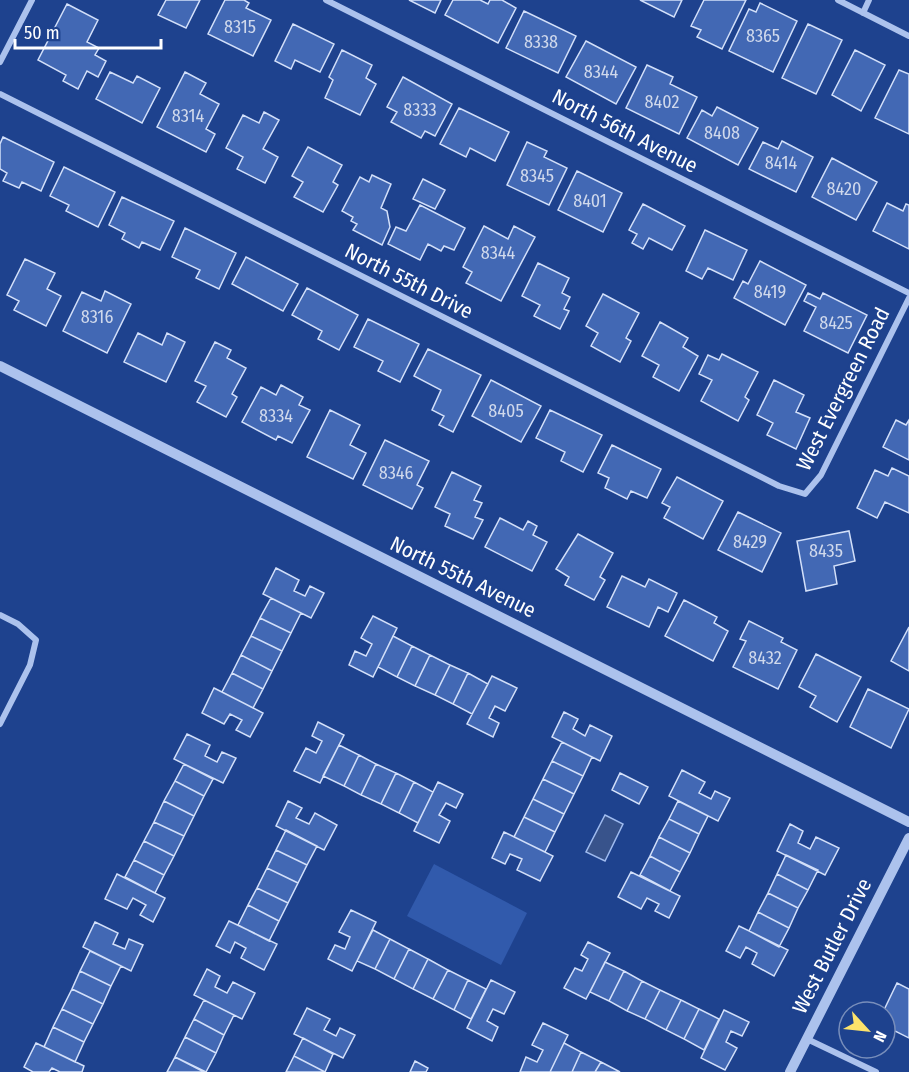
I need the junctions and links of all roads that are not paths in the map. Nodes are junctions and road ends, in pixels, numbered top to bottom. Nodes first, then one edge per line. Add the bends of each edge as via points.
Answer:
1 (32, 0) edge
2 (326, 0) edge
3 (838, 0) edge
4 (869, 0) edge
5 (863, 13) junction
6 (909, 36) edge
7 (0, 62) edge
8 (0, 94) edge
9 (909, 292) edge
10 (909, 298) edge
11 (0, 366) edge
12 (805, 494) joint
13 (0, 615) edge
14 (0, 724) edge
15 (909, 822) edge
16 (909, 838) edge
17 (807, 1038) junction
18 (790, 1072) edge
19 (876, 1072) edge

1 - 7 street
2 - 9 street, North 56th Avenue
3 - 5 street
4 - 5 street
5 - 6 street
8 - 12 street, North 55th Drive via 779,486
10 - 12 street, West Evergreen Road via 821,475
11 - 15 street, North 55th Avenue
13 - 14 street via 36,640 30,664
16 - 17 street, West Butler Drive
17 - 18 street, West Butler Drive
17 - 19 street

